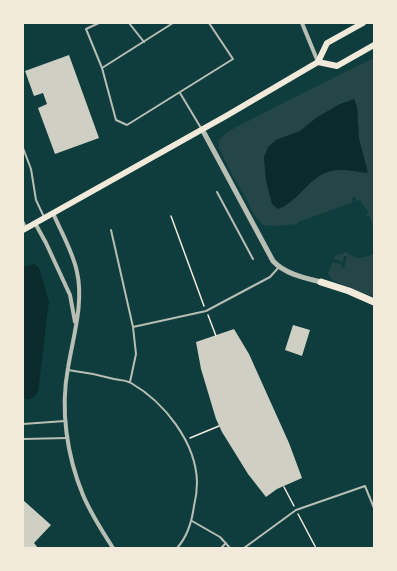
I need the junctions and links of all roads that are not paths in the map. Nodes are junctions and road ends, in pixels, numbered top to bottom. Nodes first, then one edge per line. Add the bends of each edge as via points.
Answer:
1 (99, 23) edge
2 (129, 23) edge
3 (173, 23) edge
4 (209, 23) edge
5 (302, 23) edge
6 (363, 23) edge
7 (144, 42) junction
8 (374, 45) edge
9 (318, 62) junction
10 (102, 68) junction
11 (180, 93) junction
12 (202, 130) junction
13 (23, 148) edge
14 (217, 192) dead end
15 (53, 214) junction
16 (44, 218) junction
17 (23, 222) edge
18 (35, 223) junction
19 (25, 229) edge
20 (111, 230) dead end
21 (253, 259) dead end
22 (279, 268) junction
23 (321, 282) joint
24 (374, 302) edge
25 (75, 327) junction
26 (133, 327) junction
27 (67, 370) junction
28 (130, 382) junction
29 (65, 421) junction
30 (23, 424) edge
31 (67, 438) junction
32 (23, 439) edge
33 (374, 508) edge
34 (192, 521) junction
35 (226, 543) junction
36 (113, 548) edge
37 (177, 548) edge
38 (221, 548) edge
39 (230, 548) edge
40 (244, 548) edge

1 - 10 lane via 86,29
2 - 7 lane
3 - 7 lane
4 - 11 lane via 232,59
5 - 9 street
6 - 9 main road via 328,43
7 - 10 lane
8 - 9 main road via 337,66
9 - 12 main road
10 - 11 lane via 116,120 127,125
11 - 12 lane
12 - 15 main road
12 - 22 street via 267,251
13 - 16 lane via 36,200
14 - 21 lane
15 - 16 main road
15 - 25 street via 77,272 80,294
16 - 18 main road
17 - 19 lane
18 - 19 main road
18 - 25 street via 70,295
20 - 26 lane
22 - 23 street
22 - 26 lane via 270,277 206,311
23 - 24 highway via 349,290
25 - 27 street
26 - 28 lane via 136,354
27 - 28 lane
27 - 29 street
28 - 34 lane via 163,408 186,440 197,481
29 - 30 lane
29 - 31 street
31 - 32 lane
31 - 36 street via 83,495
33 - 40 lane via 365,486 296,510
34 - 35 lane
34 - 37 lane
35 - 38 lane
35 - 39 lane

